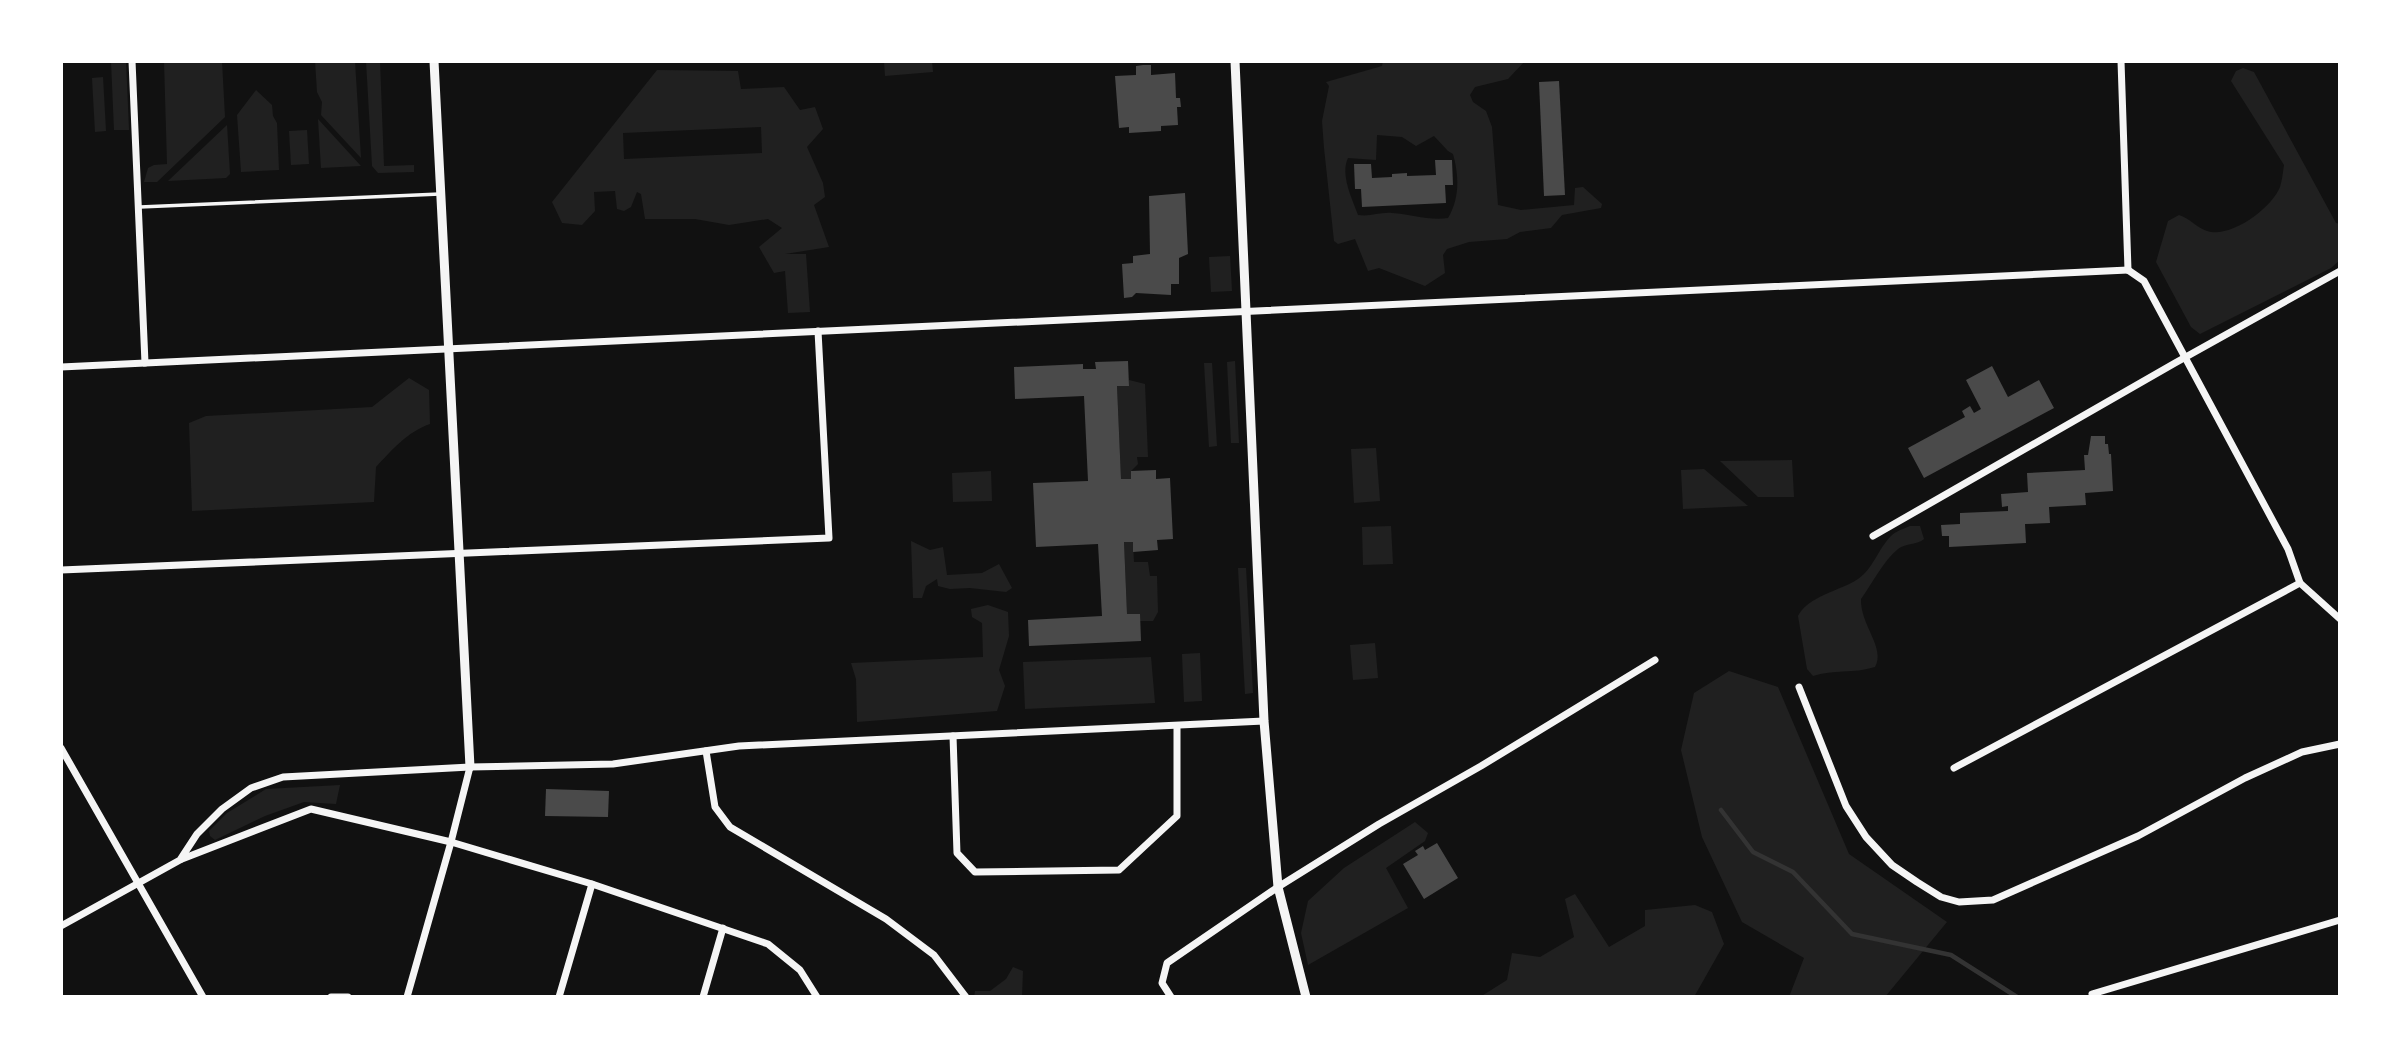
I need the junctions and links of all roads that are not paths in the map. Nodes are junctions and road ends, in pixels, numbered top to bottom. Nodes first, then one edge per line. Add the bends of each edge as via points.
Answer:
1 (132, 61) edge
2 (434, 61) edge
3 (1235, 61) edge
4 (2121, 61) edge
5 (441, 194) junction
6 (138, 208) junction
7 (2128, 270) junction
8 (2340, 271) edge
9 (1247, 310) junction
10 (818, 331) junction
11 (449, 350) junction
12 (2184, 358) junction
13 (145, 363) junction
14 (61, 367) edge
15 (1873, 536) dead end
16 (459, 555) junction
17 (61, 570) edge
18 (2300, 583) junction
19 (2340, 619) edge
20 (1655, 660) dead end
21 (1800, 687) dead end
22 (1264, 721) junction
23 (1177, 726) junction
24 (953, 736) junction
25 (2340, 744) edge
26 (61, 748) edge
27 (706, 751) junction
28 (470, 767) junction
29 (1954, 768) dead end
30 (451, 842) junction
31 (180, 860) junction
32 (138, 883) junction
33 (592, 884) junction
34 (1278, 887) junction
35 (2340, 919) edge
36 (61, 926) edge
37 (723, 928) junction
38 (2092, 995) dead end
39 (202, 997) edge
40 (331, 997) edge
41 (348, 997) edge
42 (407, 997) edge
43 (559, 997) edge
44 (704, 997) edge
45 (817, 997) edge
46 (966, 997) edge
47 (1171, 997) edge
48 (1306, 997) edge

1 - 6 street
2 - 5 street
3 - 9 street
4 - 7 street
5 - 6 lane
5 - 11 street
6 - 13 street
7 - 9 street
7 - 12 street via 2144,281
8 - 12 street
9 - 10 street
9 - 22 street
10 - 11 street
10 - 16 street via 829,538
11 - 13 street
11 - 16 street
12 - 15 street
12 - 18 street via 2288,550
13 - 14 street
16 - 17 street
16 - 28 street
18 - 19 street
18 - 29 street
20 - 34 street
21 - 25 street via 1846,806 1866,837 1892,865 1941,897 1959,902 1993,900 2138,836 2302,752
22 - 23 street
22 - 34 street
23 - 24 street
23 - 24 street via 1177,816 1119,870 975,872 957,853
24 - 27 street
26 - 32 street
27 - 28 street via 613,764
27 - 46 street via 715,807 730,827 897,926 934,955
28 - 30 street
28 - 31 street via 283,777 251,789 222,809
30 - 31 street via 311,809
30 - 33 street
30 - 42 street
31 - 32 street
32 - 36 street
32 - 39 street
33 - 37 street
33 - 43 street
34 - 47 street via 1167,963 1162,983
34 - 48 street
35 - 38 street
37 - 44 street
37 - 45 street via 768,944 800,970
40 - 41 street

